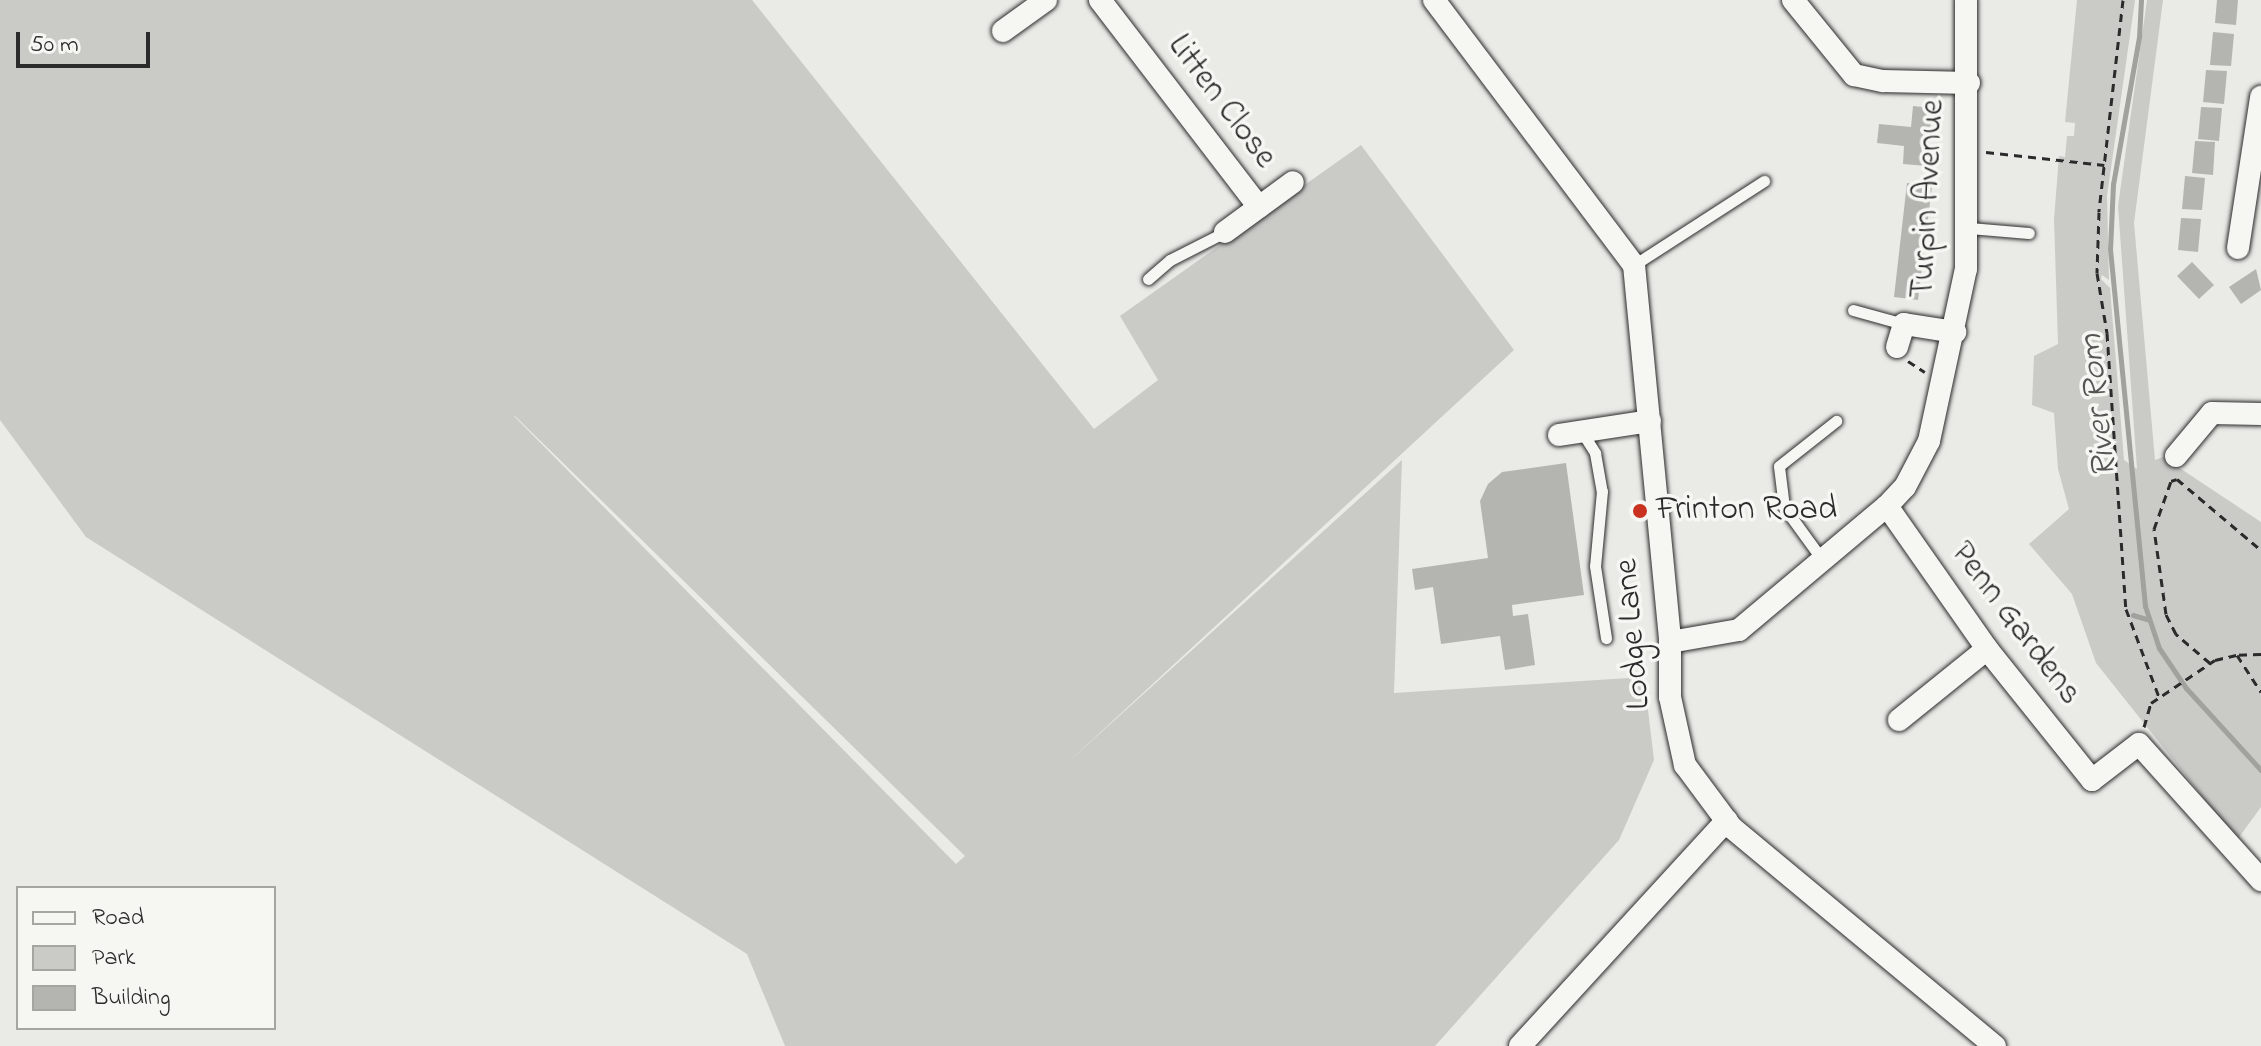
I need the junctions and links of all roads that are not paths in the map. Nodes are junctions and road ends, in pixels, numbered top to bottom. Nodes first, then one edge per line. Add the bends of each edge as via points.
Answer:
1 (1046, 0) edge
2 (1100, 0) edge
3 (1434, 0) edge
4 (1793, 0) edge
5 (1966, 0) edge
6 (1003, 31) dead end
7 (1969, 83) junction
8 (2261, 97) edge
9 (1764, 181) dead end
10 (1293, 182) dead end
11 (1259, 207) junction
12 (1969, 228) junction
13 (1225, 232) joint
14 (2029, 233) dead end
15 (2238, 248) dead end
16 (1634, 265) junction
17 (1148, 279) dead end
18 (1853, 310) dead end
19 (1904, 324) junction
20 (1955, 332) junction
21 (1900, 353) road end
22 (2261, 414) edge
23 (1650, 421) junction
24 (1836, 421) dead end
25 (1581, 431) junction
26 (1559, 435) dead end
27 (2176, 456) dead end
28 (1887, 506) junction
29 (1821, 558) junction
30 (1606, 638) dead end
31 (1670, 642) junction
32 (1987, 649) junction
33 (1899, 720) dead end
34 (1727, 820) junction
35 (2261, 880) edge
36 (1520, 1046) edge
37 (1995, 1046) edge

1 - 6 street
2 - 11 street, Litten Close
3 - 16 street
4 - 7 street via 1854,75
5 - 7 street, Turpin Avenue
7 - 12 street, Turpin Avenue
8 - 15 street
9 - 16 lane
10 - 11 street
11 - 13 street
12 - 14 lane
12 - 20 street, Turpin Avenue
13 - 17 lane via 1170,260
16 - 23 street, Lodge Lane
18 - 19 lane
19 - 20 street
19 - 21 street
20 - 28 street, Turpin Avenue via 1929,441 1905,487
22 - 27 street via 2212,413
23 - 25 street
23 - 31 street, Lodge Lane
24 - 29 lane via 1779,466 1784,507
25 - 26 street
25 - 30 lane via 1595,453 1602,491 1595,566
28 - 29 street, Turpin Avenue
28 - 32 street, Penn Gardens
29 - 31 street, Turpin Avenue via 1739,630
31 - 34 street, Lodge Lane via 1670,697 1685,765
32 - 33 street
32 - 35 street, Penn Gardens via 2092,780 2139,744
34 - 36 street
34 - 37 street, Lodge Lane

